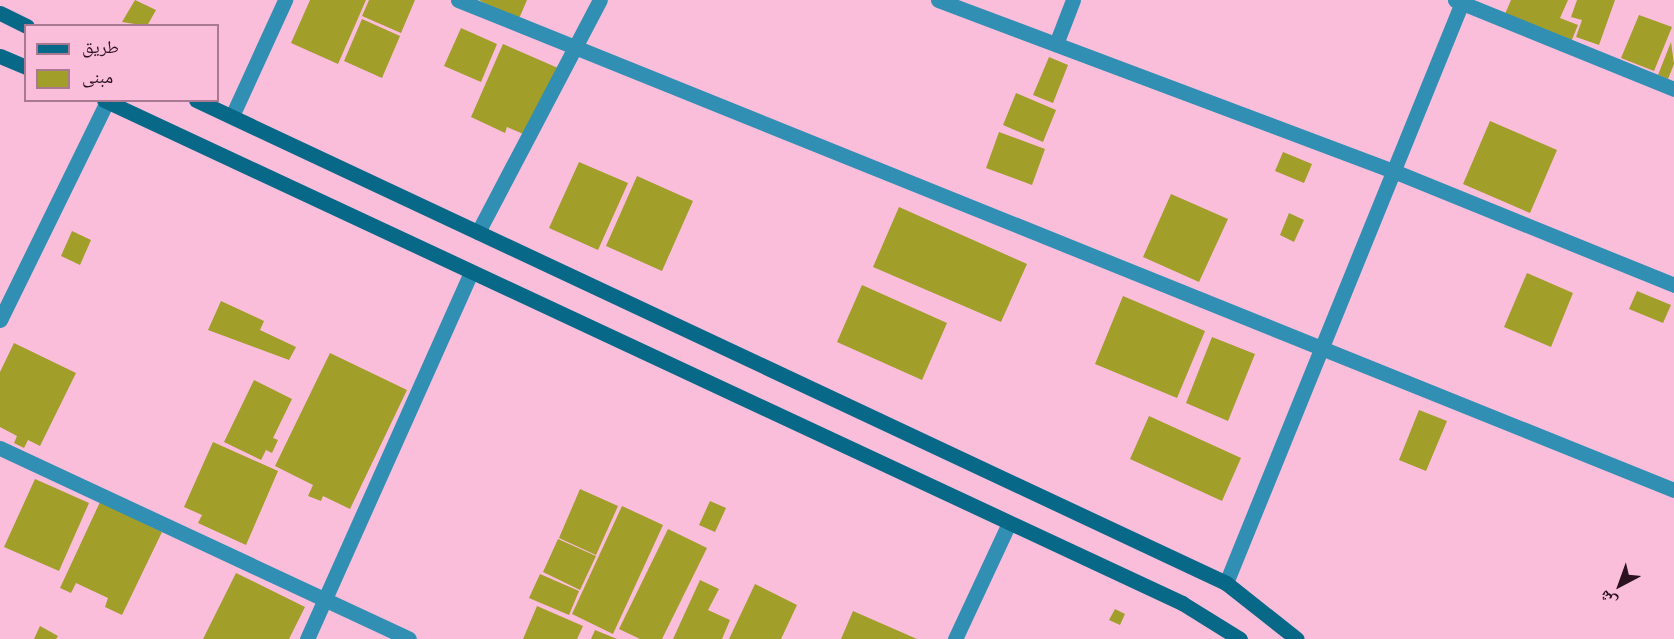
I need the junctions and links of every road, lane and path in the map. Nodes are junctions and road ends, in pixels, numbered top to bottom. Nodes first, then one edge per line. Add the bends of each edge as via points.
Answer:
1 (285, 0) edge
2 (458, 0) edge
3 (600, 0) edge
4 (938, 0) edge
5 (1073, 0) edge
6 (1460, 1) edge
7 (0, 14) edge
8 (24, 25) edge
9 (1056, 44) junction
10 (575, 48) junction
11 (0, 56) edge
12 (24, 66) edge
13 (1674, 89) edge
14 (106, 102) edge
15 (108, 102) edge
16 (200, 102) edge
17 (232, 116) junction
18 (1396, 172) junction
19 (478, 232) junction
20 (470, 274) junction
21 (1674, 285) edge
22 (0, 320) edge
23 (1323, 349) junction
24 (0, 448) edge
25 (1674, 490) edge
26 (1009, 523) junction
27 (1226, 584) junction
28 (326, 600) junction
29 (307, 639) edge
30 (410, 639) edge
31 (954, 639) edge
32 (1240, 639) edge
33 (1297, 639) edge

1 - 17 street
2 - 10 street
3 - 10 street
4 - 9 street
5 - 9 street
6 - 13 street
6 - 18 street
7 - 8 street
9 - 18 street
10 - 19 street
10 - 23 street
11 - 12 street
14 - 22 street
15 - 20 street
16 - 17 street
17 - 19 street
18 - 21 street
18 - 23 street
19 - 27 street
20 - 26 street
20 - 28 street
23 - 25 street
23 - 27 street
24 - 28 street
26 - 31 street
26 - 32 street via 1182,603
27 - 33 street
28 - 29 street
28 - 30 street

